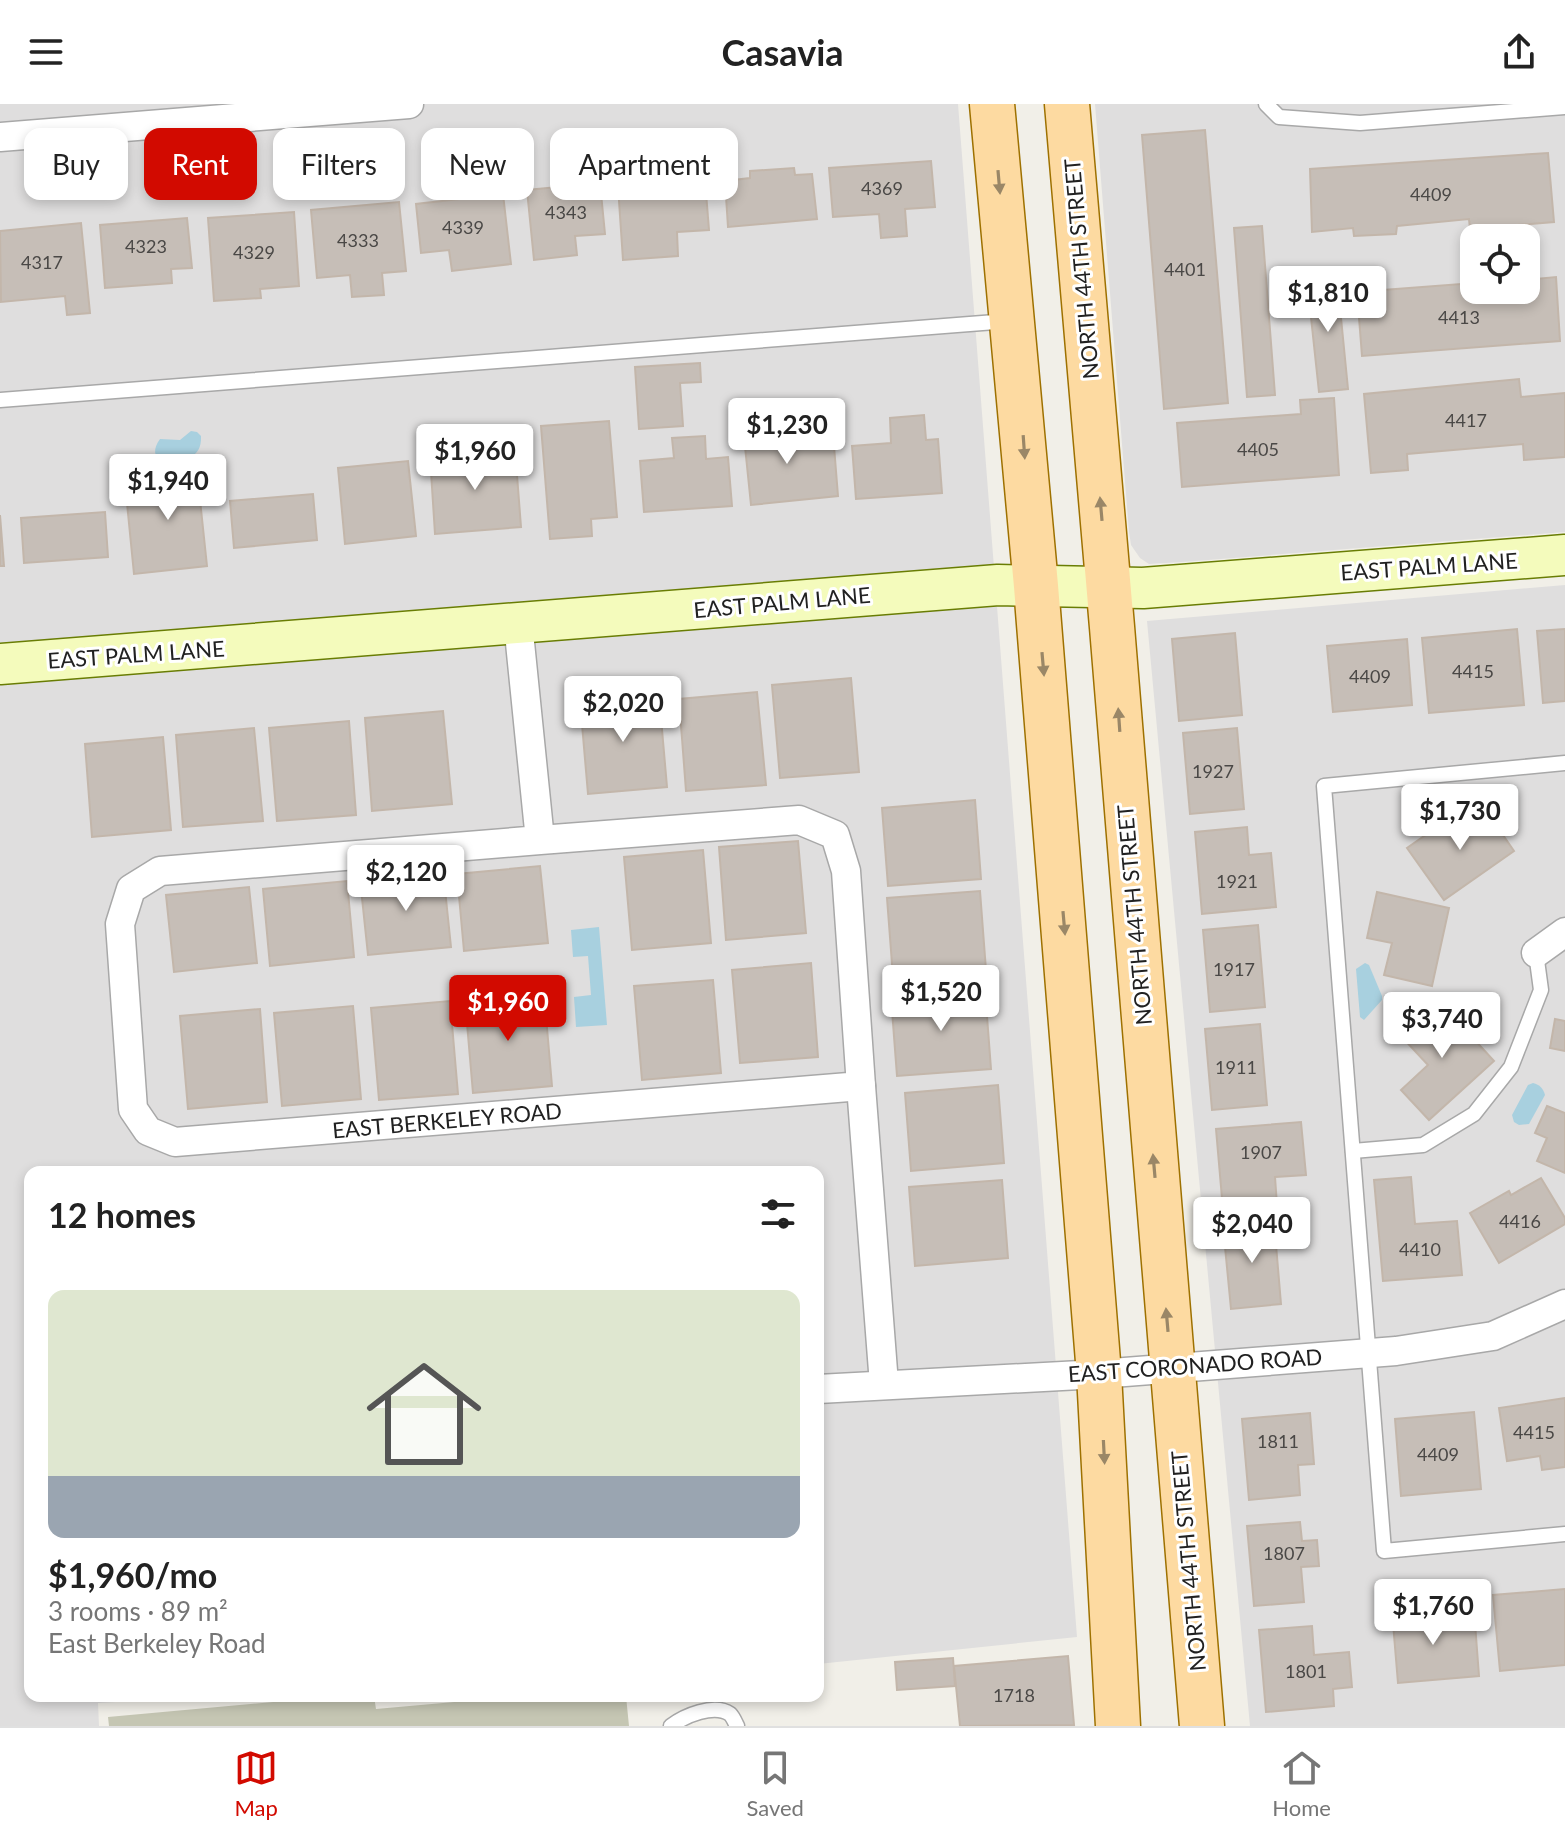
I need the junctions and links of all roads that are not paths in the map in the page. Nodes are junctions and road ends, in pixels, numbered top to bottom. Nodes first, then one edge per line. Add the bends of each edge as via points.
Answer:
1 (409, 104) edge
2 (992, 104) edge
3 (1067, 104) edge
4 (1266, 104) edge
5 (1565, 107) edge
6 (0, 137) edge
7 (1012, 320) junction
8 (0, 400) edge
9 (1565, 555) edge
10 (1036, 586) junction
11 (1108, 587) junction
12 (518, 623) junction
13 (0, 664) edge
14 (1565, 763) edge
15 (540, 840) junction
16 (1565, 932) edge
17 (1536, 953) joint
18 (861, 1086) junction
19 (1353, 1151) junction
20 (1565, 1304) edge
21 (1369, 1352) junction
22 (1172, 1369) junction
23 (1099, 1374) junction
24 (884, 1384) junction
25 (824, 1389) edge
26 (1565, 1534) edge
27 (671, 1726) edge
28 (737, 1726) edge
29 (1118, 1726) edge
30 (1202, 1726) edge

1 - 6 street
2 -> 7 main road
11 -> 3 main road, NORTH 44TH STREET
4 - 5 lane via 1279,117 1360,123
7 - 8 lane
7 -> 10 main road
9 - 11 street, EAST PALM LANE
10 - 11 street, EAST PALM LANE
10 - 12 street, EAST PALM LANE
10 -> 23 main road
22 -> 11 main road, NORTH 44TH STREET
12 - 13 street, EAST PALM LANE
12 - 15 street
14 - 19 lane via 1324,786
15 - 18 street, EAST BERKELEY ROAD via 799,820 835,835 846,871
15 - 18 street, EAST BERKELEY ROAD via 160,871 131,889 120,924 133,1109 148,1131 175,1142
16 - 17 street
17 - 19 lane via 1541,990 1511,1067 1474,1114 1423,1145
18 - 24 street
19 - 21 lane
20 - 21 street, EAST CORONADO ROAD via 1493,1336
21 - 22 street, EAST CORONADO ROAD
21 - 26 lane via 1384,1551
22 - 23 street, EAST CORONADO ROAD
22 - 30 main road, NORTH 44TH STREET
23 - 24 street, EAST CORONADO ROAD
23 -> 29 main road
24 - 25 street, EAST CORONADO ROAD
27 - 28 lane via 720,1710

